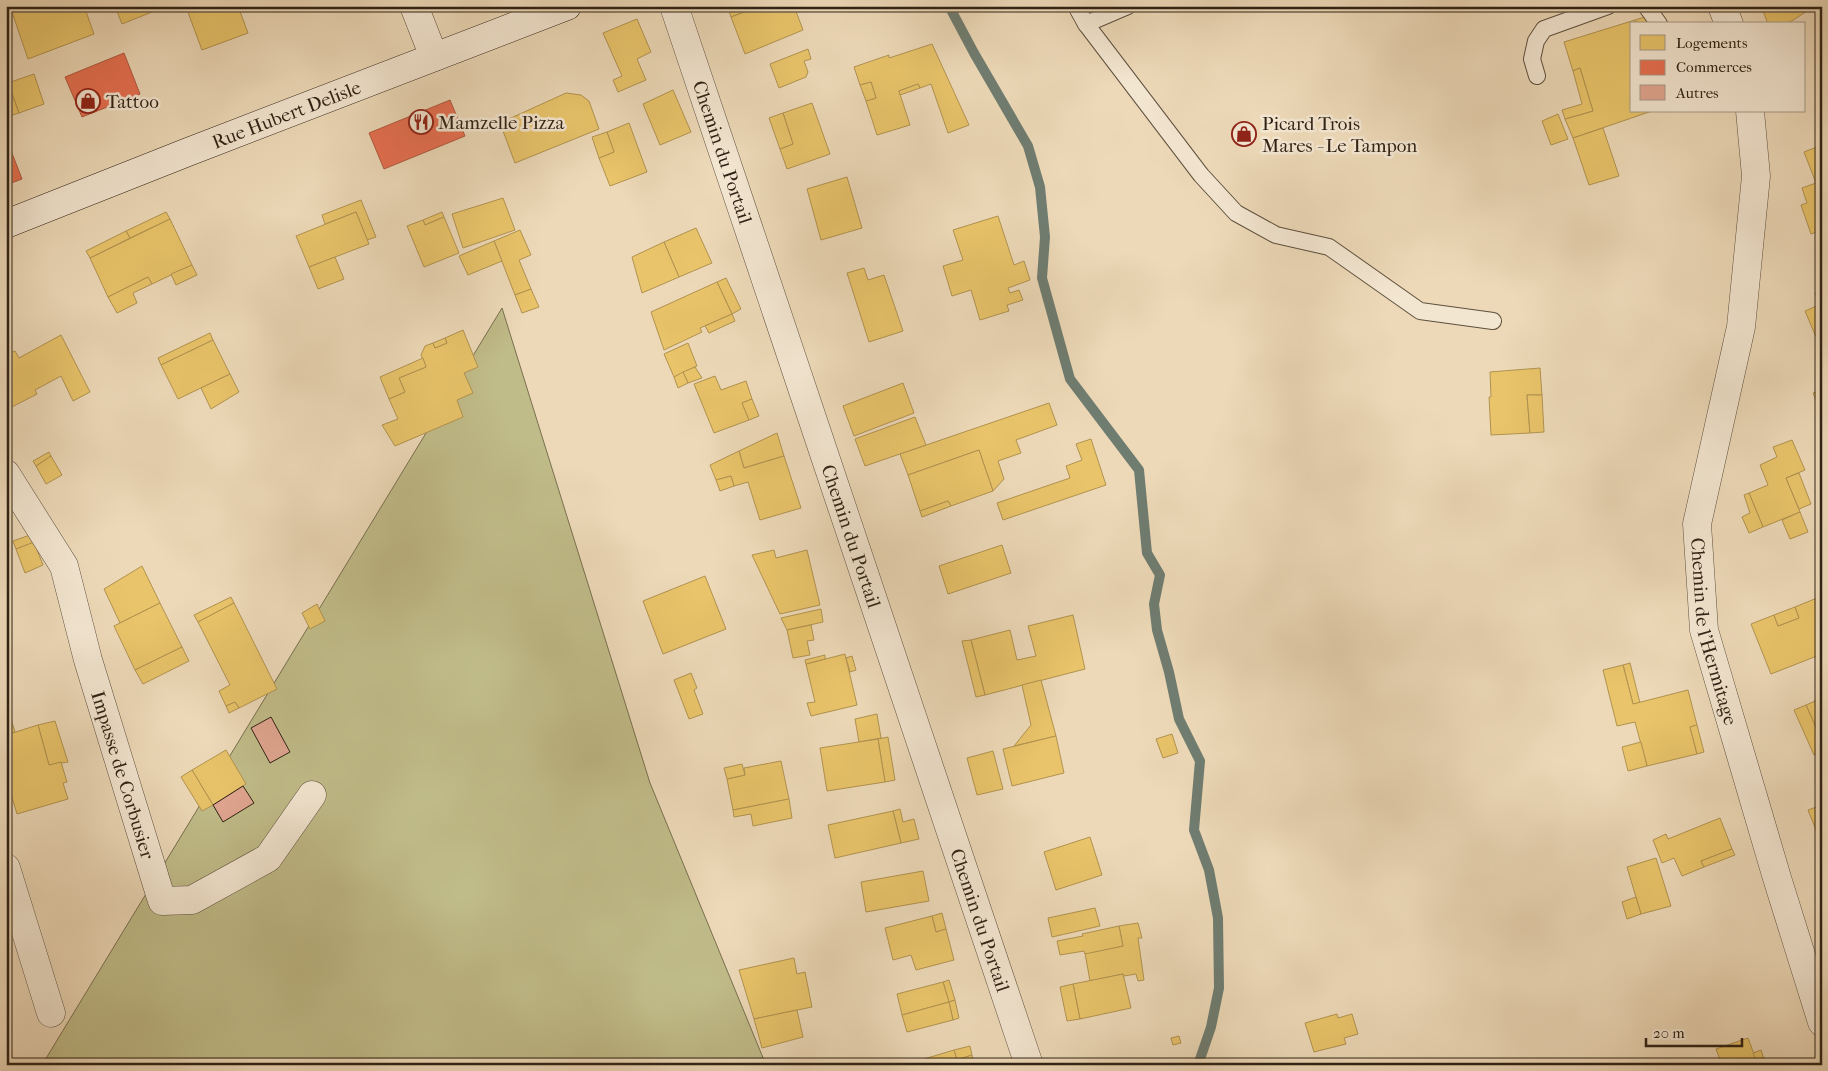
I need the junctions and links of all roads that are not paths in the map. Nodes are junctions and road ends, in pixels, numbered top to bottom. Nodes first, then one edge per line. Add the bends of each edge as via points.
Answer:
1 (414, 6) edge
2 (567, 6) edge
3 (674, 6) edge
4 (1076, 6) edge
5 (1128, 6) edge
6 (1608, 6) edge
7 (1646, 6) edge
8 (1722, 6) edge
9 (1658, 22) edge
10 (1728, 22) edge
11 (1086, 24) junction
12 (434, 57) junction
13 (1537, 76) dead end
14 (1750, 112) edge
15 (6, 224) edge
16 (1494, 321) dead end
17 (6, 474) edge
18 (312, 795) dead end
19 (6, 868) edge
20 (51, 1012) dead end
21 (1822, 1022) edge
22 (1029, 1065) edge

1 - 12 street
2 - 12 street, Rue Hubert Delisle
3 - 22 street, Chemin du Portail
4 - 11 lane
5 - 11 lane
6 - 13 lane via 1544,29 1536,41 1532,59
7 - 9 lane
8 - 10 street
11 - 16 lane via 1201,176 1236,213 1276,235 1330,247 1420,312
12 - 15 street, Rue Hubert Delisle
14 - 21 street, Chemin de l'Hermitage via 1756,176 1741,327 1697,524 1704,630
17 - 18 street, Impasse de Corbusier via 64,566 88,660 162,901 192,900 268,858
19 - 20 street

